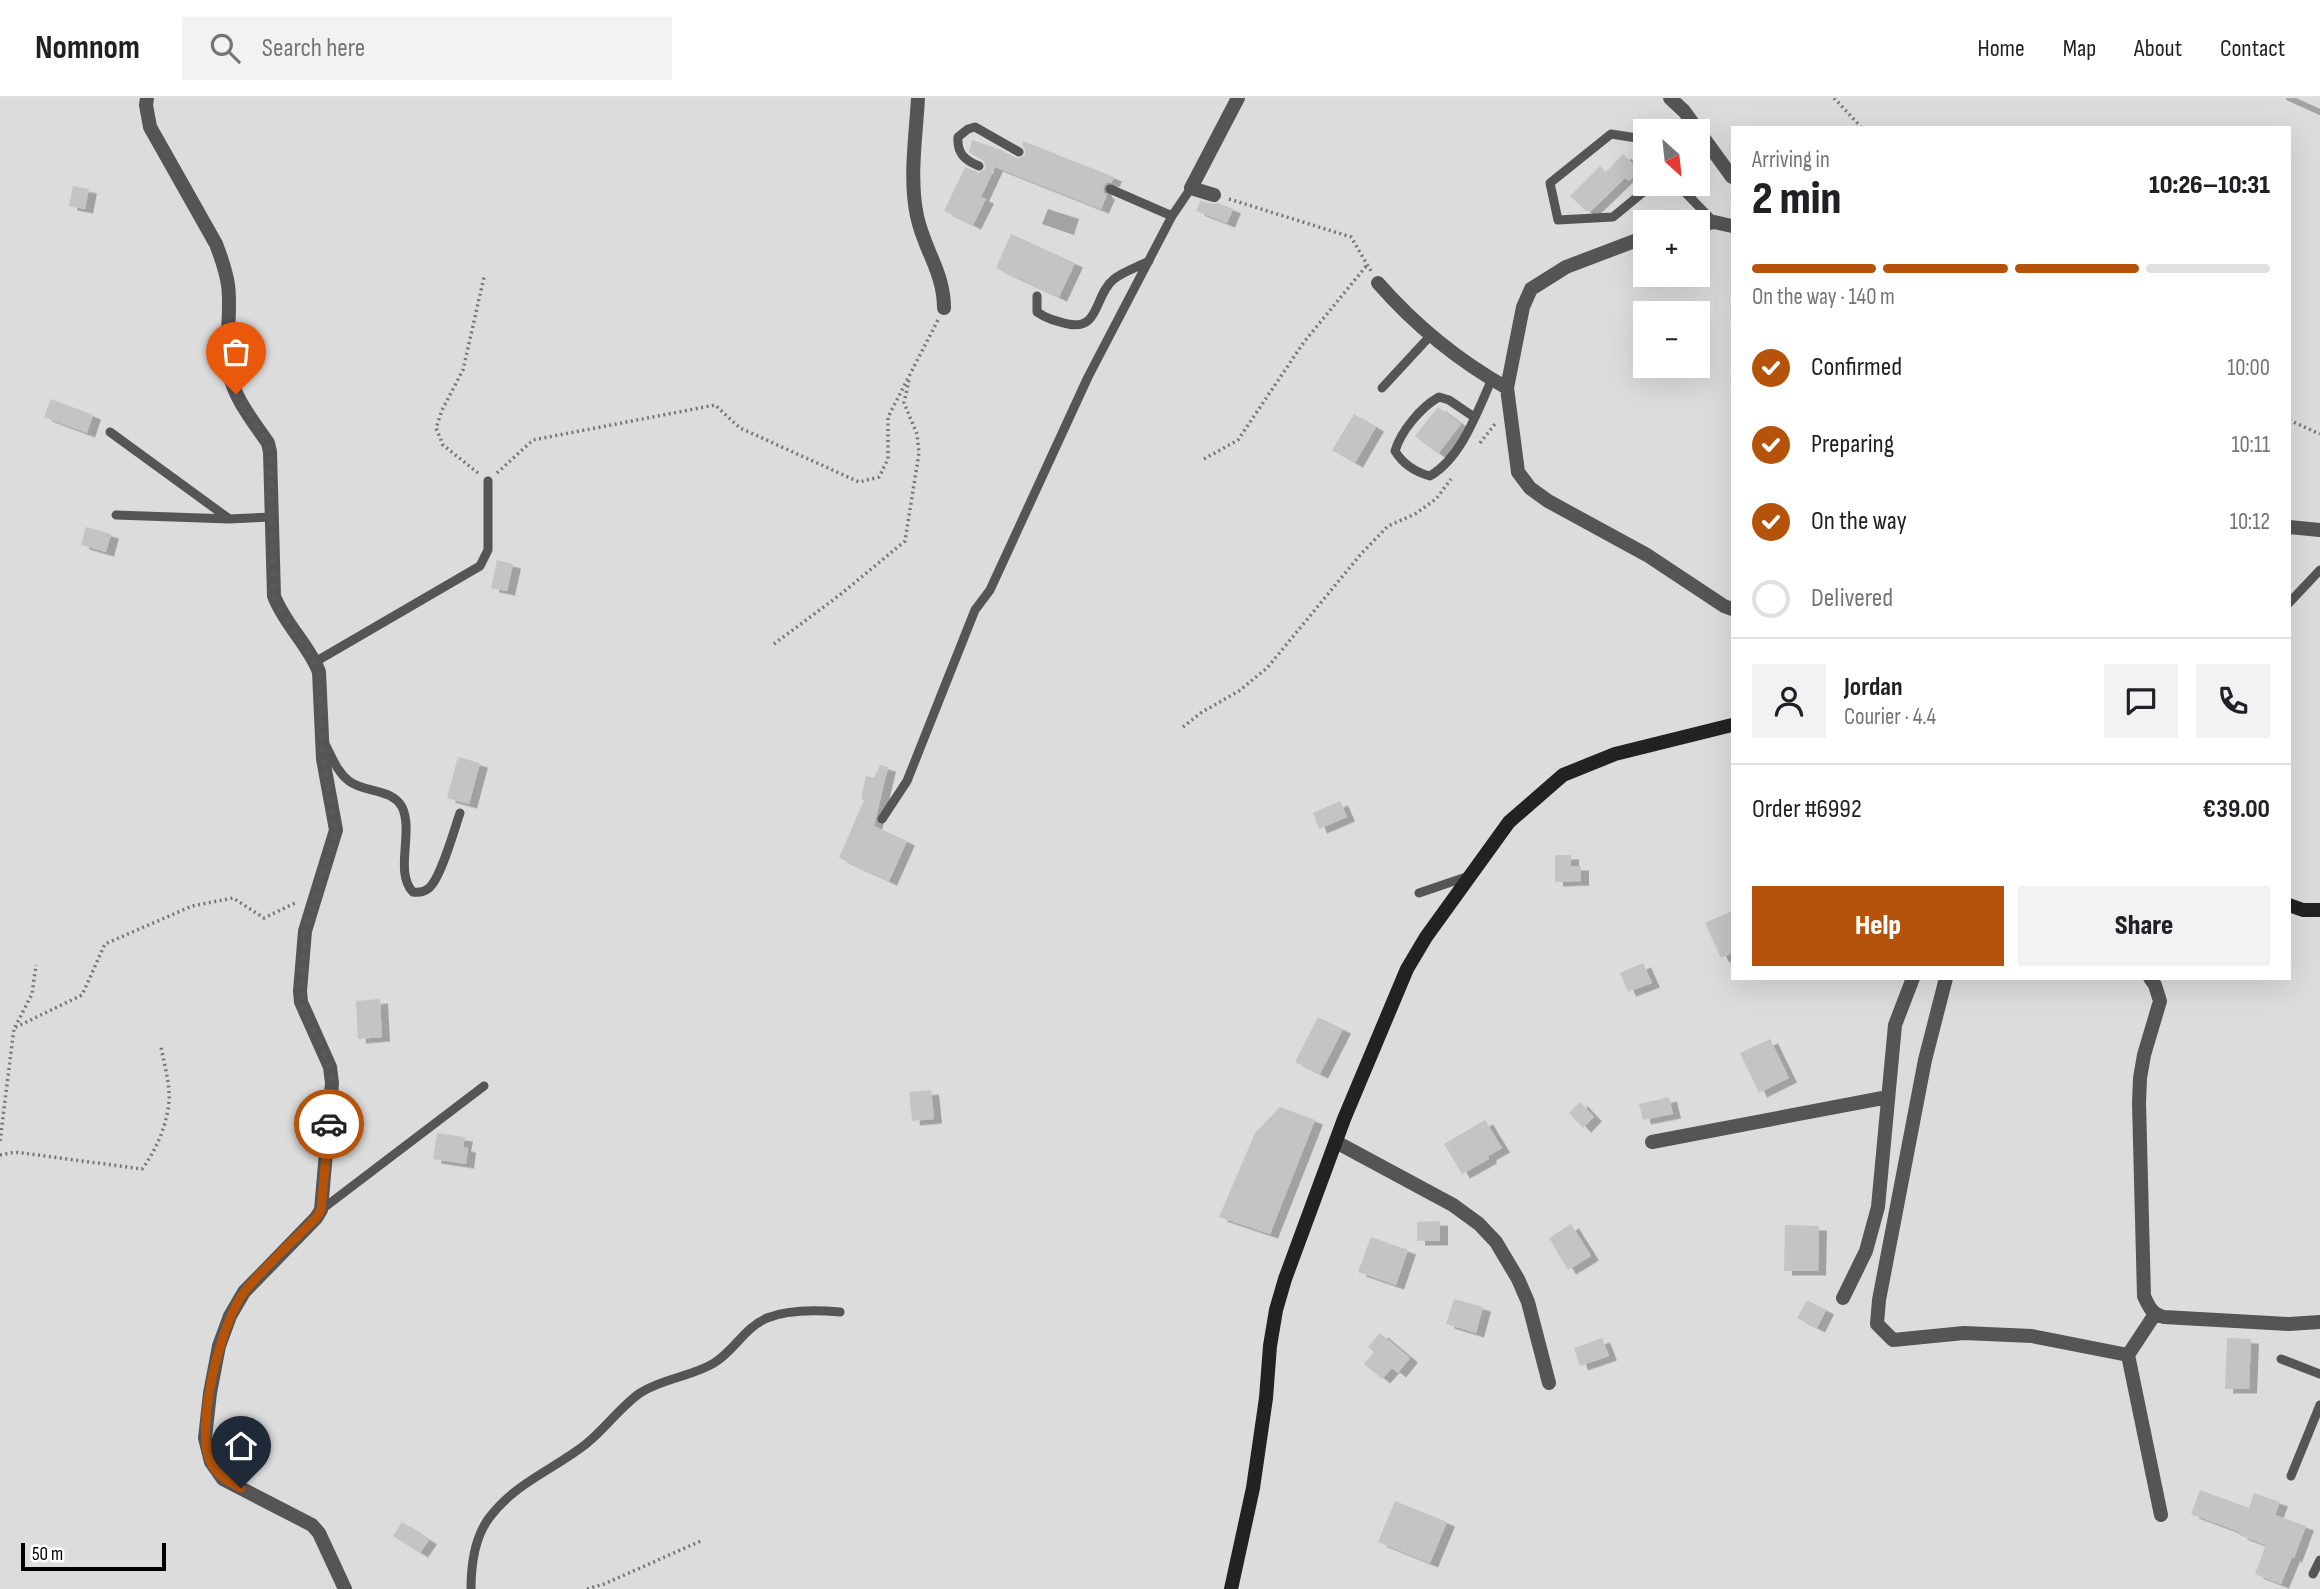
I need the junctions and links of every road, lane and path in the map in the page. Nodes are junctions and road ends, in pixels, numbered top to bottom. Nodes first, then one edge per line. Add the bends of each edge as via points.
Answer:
1 (147, 98) edge
2 (918, 98) edge
3 (1238, 98) edge
4 (1670, 98) edge
5 (1834, 98) edge
6 (1860, 126) edge
7 (1633, 137) edge
8 (1019, 152) dead end
9 (979, 166) dead end
10 (1731, 176) edge
11 (1191, 188) junction
12 (1110, 189) dead end
13 (1214, 195) joint
14 (1638, 196) edge
15 (1689, 196) edge
16 (1172, 216) junction
17 (1714, 222) junction
18 (1710, 223) edge
19 (1731, 226) edge
20 (1633, 242) edge
21 (1149, 261) junction
22 (1367, 265) junction
23 (485, 277) dead end
24 (1378, 283) joint
25 (1037, 296) dead end
26 (944, 308) joint
27 (1431, 335) junction
28 (910, 378) junction
29 (1492, 379) junction
30 (1382, 388) dead end
31 (1507, 388) junction
32 (1509, 406) junction
33 (1474, 417) junction
34 (2291, 421) edge
35 (110, 432) dead end
36 (2320, 434) edge
37 (1477, 446) dead end
38 (1204, 459) dead end
39 (1452, 477) dead end
40 (488, 481) junction
41 (116, 515) dead end
42 (272, 517) junction
43 (229, 519) junction
44 (2291, 527) edge
45 (2320, 530) edge
46 (2320, 570) edge
47 (2291, 601) edge
48 (1731, 609) edge
49 (774, 644) dead end
50 (315, 662) junction
51 (1731, 725) edge
52 (1183, 727) dead end
53 (321, 737) junction
54 (460, 813) dead end
55 (882, 819) dead end
56 (1470, 875) junction
57 (1419, 893) dead end
58 (300, 894) dead end
59 (2291, 906) edge
60 (2320, 911) edge
61 (36, 965) dead end
62 (1912, 980) edge
63 (1945, 980) edge
64 (2151, 980) edge
65 (14, 1028) junction
66 (161, 1047) dead end
67 (484, 1086) dead end
68 (1888, 1097) junction
69 (0, 1141) edge
70 (1336, 1142) junction
71 (1652, 1142) dead end
72 (0, 1154) edge
73 (321, 1210) junction
74 (1843, 1298) dead end
75 (840, 1312) dead end
76 (2155, 1314) junction
77 (2320, 1322) edge
78 (2128, 1355) junction
79 (2281, 1359) dead end
80 (2320, 1374) edge
81 (1549, 1382) dead end
82 (2320, 1405) edge
83 (2291, 1476) dead end
84 (2161, 1515) dead end
85 (703, 1540) dead end
86 (2320, 1560) edge
87 (2313, 1574) dead end
88 (345, 1589) edge
89 (471, 1589) edge
90 (587, 1589) edge
91 (1231, 1589) edge

1 - 42 street via 150,127 223,263 228,286 229,373 236,394 268,443
2 - 26 street via 915,205 944,289
3 - 11 street
4 - 10 street
5 - 6 path
7 - 14 lane via 1611,134 1550,183 1558,220 1613,217
8 - 9 lane via 975,127 968,129 958,137 957,146 965,160
11 - 13 street
11 - 16 lane
12 - 16 lane
13 - 22 path via 1351,237
15 - 17 lane
16 - 21 lane
17 - 18 street
17 - 19 street
20 - 31 street via 1566,267 1531,289 1523,307
21 - 25 lane via 1114,279 1084,325 1046,319 1037,312
21 - 55 lane via 1088,377 990,590 975,610 907,781
22 - 24 path
22 - 38 path via 1304,342 1238,440
23 - 40 path via 463,370 436,428 443,445
24 - 27 street
26 - 28 path
27 - 29 street
27 - 30 lane
28 - 40 path via 888,417 888,459 879,477 859,482 740,428 715,405 533,440
28 - 49 path via 904,403 917,434 919,453 905,541
29 - 31 street
29 - 33 lane
31 - 32 street
32 - 37 path
32 - 48 street via 1518,472 1530,488
33 - 33 lane via 1464,439 1430,476 1401,460 1395,450 1430,402 1439,397
34 - 36 path
35 - 43 lane
39 - 52 path via 1436,499 1388,526 1267,668
40 - 50 lane via 488,550 480,566
41 - 43 lane
42 - 43 lane
42 - 50 street via 274,596
44 - 45 street
46 - 47 lane
50 - 53 street via 321,688
51 - 56 main road via 1615,754 1563,775 1509,822
53 - 54 lane via 348,781 389,795 402,808 405,882 413,892 421,893 436,880
53 - 73 street via 336,831 305,931 300,992 332,1083
56 - 57 lane
56 - 70 main road via 1407,969
58 - 65 path via 294,904 264,918 233,898 192,906 105,944 82,995
59 - 60 main road
61 - 65 path via 32,994
62 - 68 street via 1895,1025
63 - 78 street via 1910,1133 1877,1324 1893,1340 1964,1333 2032,1336
64 - 76 street via 2160,1001 2144,1055 2139,1103 2144,1296
65 - 69 path
66 - 72 path via 169,1094 163,1131 142,1169 15,1152
67 - 73 lane
68 - 71 street
68 - 74 street via 1878,1207 1866,1251
70 - 81 street via 1453,1205 1496,1242 1528,1302
70 - 91 main road via 1276,1310 1253,1488
73 - 88 street via 244,1292 230,1316 219,1346 205,1438 211,1462 223,1479 312,1525
75 - 89 lane via 814,1310 766,1319 714,1363 639,1394 579,1449 518,1487 488,1519 471,1568
76 - 77 street via 2288,1324
76 - 78 street
78 - 84 street
79 - 80 lane
82 - 83 lane
85 - 90 path
86 - 87 lane

